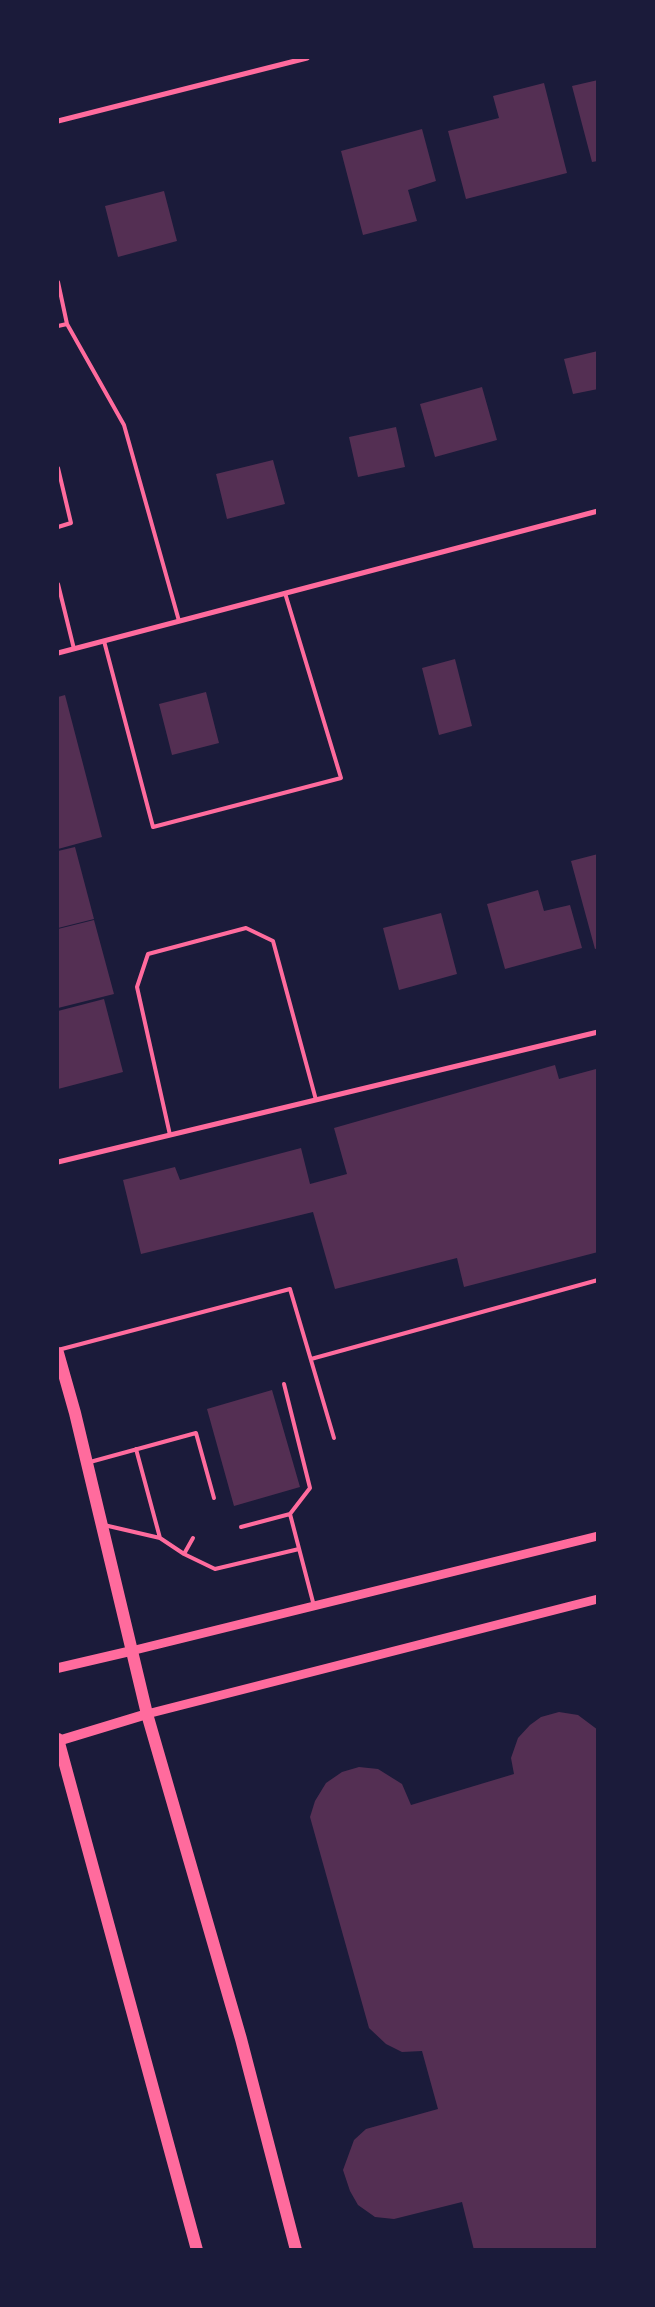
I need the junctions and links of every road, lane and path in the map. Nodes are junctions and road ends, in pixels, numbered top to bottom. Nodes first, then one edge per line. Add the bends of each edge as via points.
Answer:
1 (307, 58) edge
2 (58, 121) edge
3 (58, 282) edge
4 (67, 324) junction
5 (58, 326) edge
6 (58, 468) edge
7 (598, 511) edge
8 (58, 526) edge
9 (58, 584) edge
10 (285, 593) junction
11 (180, 621) junction
12 (104, 641) junction
13 (74, 649) junction
14 (58, 653) edge
15 (598, 1032) edge
16 (316, 1100) junction
17 (170, 1135) junction
18 (58, 1162) edge
19 (598, 1280) edge
20 (58, 1352) edge
21 (311, 1360) junction
22 (284, 1384) dead end
23 (334, 1438) dead end
24 (136, 1449) junction
25 (86, 1462) junction
26 (214, 1498) dead end
27 (290, 1514) junction
28 (101, 1525) junction
29 (241, 1527) dead end
30 (598, 1536) edge
31 (160, 1538) junction
32 (193, 1538) dead end
33 (299, 1548) junction
34 (184, 1554) junction
35 (598, 1599) edge
36 (314, 1606) junction
37 (131, 1651) junction
38 (58, 1668) edge
39 (146, 1714) junction
40 (58, 1740) edge
41 (197, 2250) edge
42 (296, 2250) edge

1 - 2 street
3 - 4 lane
4 - 5 lane
4 - 11 lane via 124,425
6 - 8 lane via 71,523
7 - 10 street
9 - 13 lane
10 - 11 street
10 - 12 lane via 341,778 153,827
11 - 12 street
12 - 13 street
13 - 14 street
15 - 16 street
16 - 17 street
16 - 17 lane via 273,941 246,928 148,954 137,986
17 - 18 street
19 - 21 lane
20 - 21 lane via 290,1289
20 - 25 main road
21 - 23 lane
22 - 27 lane via 310,1488
24 - 25 lane
24 - 26 lane via 196,1433
24 - 31 lane
25 - 28 main road
27 - 29 lane
27 - 33 lane
28 - 31 lane
28 - 37 main road
30 - 36 street
31 - 34 lane
32 - 34 lane
33 - 34 lane via 215,1569
33 - 36 lane
35 - 39 street
36 - 37 street
37 - 38 main road
37 - 39 main road
39 - 40 main road
39 - 42 main road via 240,2039
40 - 41 main road

